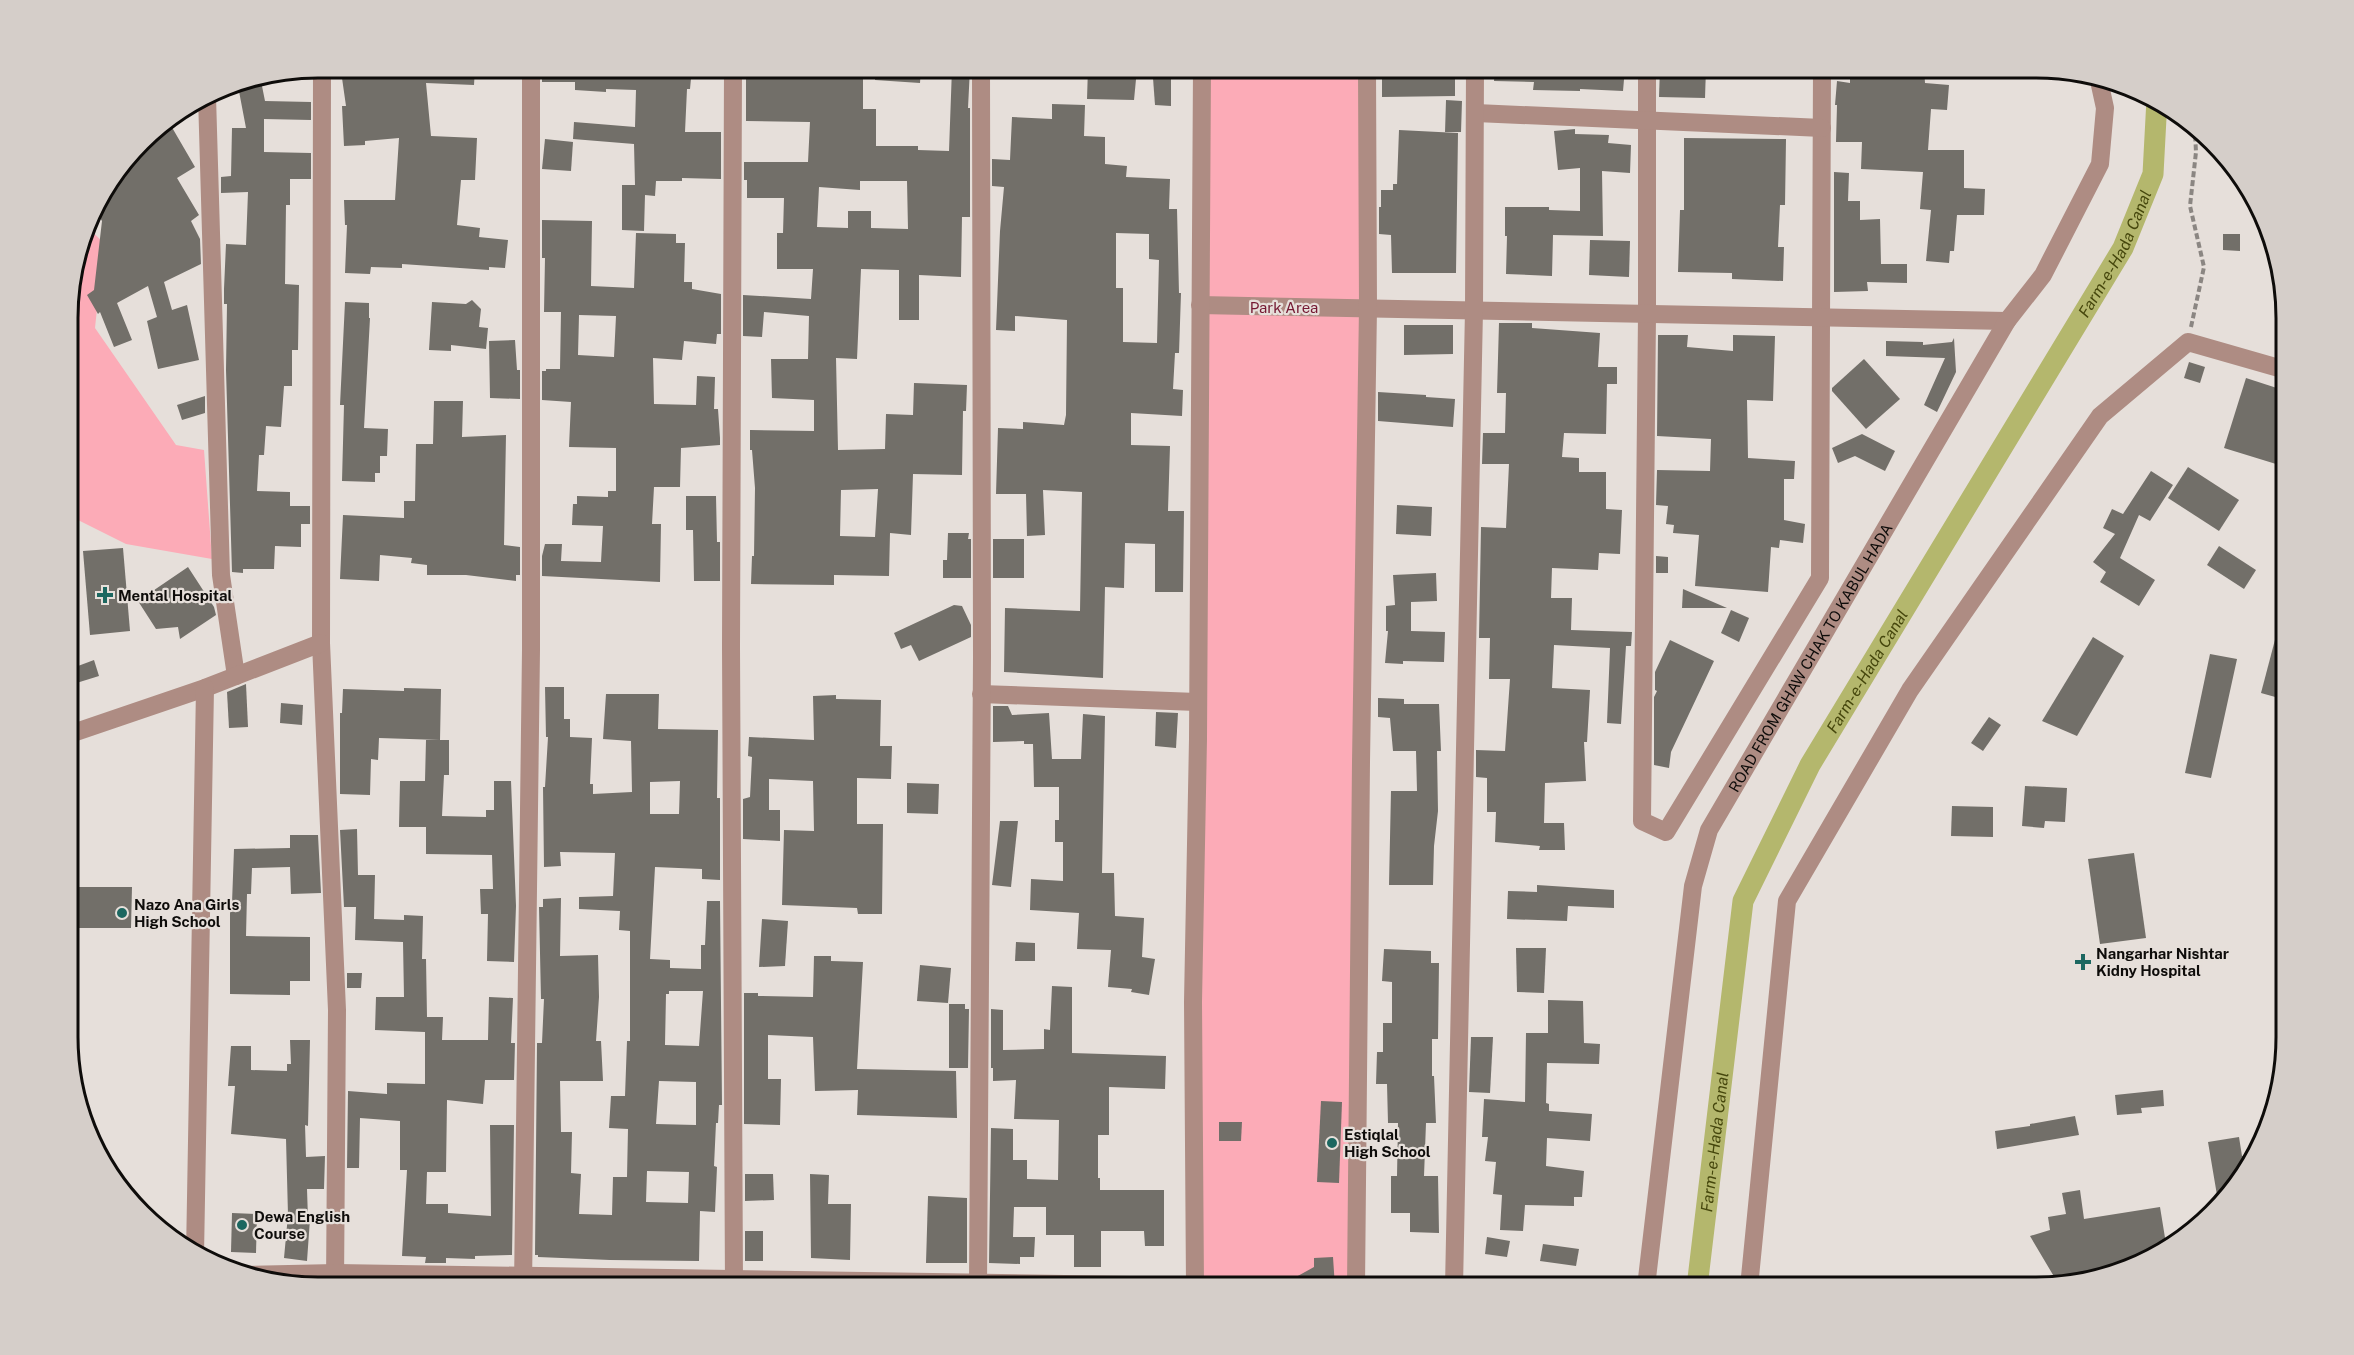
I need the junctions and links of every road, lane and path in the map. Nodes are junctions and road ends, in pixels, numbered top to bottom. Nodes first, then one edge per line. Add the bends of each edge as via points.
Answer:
1 (322, 78) edge
2 (531, 78) edge
3 (733, 78) edge
4 (981, 78) edge
5 (1202, 78) edge
6 (1367, 78) edge
7 (1475, 78) edge
8 (1647, 78) edge
9 (1822, 78) edge
10 (2100, 87) edge
11 (207, 105) edge
12 (1476, 113) junction
13 (1647, 122) junction
14 (1822, 128) junction
15 (2195, 139) edge
16 (1200, 305) junction
17 (1368, 308) junction
18 (1474, 310) junction
19 (1647, 314) junction
20 (1820, 317) junction
21 (2007, 321) junction
22 (2187, 342) junction
23 (2276, 367) edge
24 (321, 643) junction
25 (236, 676) junction
26 (205, 688) junction
27 (981, 694) junction
28 (1197, 702) junction
29 (78, 731) edge
30 (195, 1243) edge
31 (336, 1277) edge
32 (523, 1277) edge
33 (734, 1277) edge
34 (978, 1277) edge
35 (1195, 1277) edge
36 (1356, 1277) edge
37 (1454, 1277) edge
38 (1647, 1277) edge
39 (1750, 1277) edge

1 - 24 street
2 - 32 street via 531,650
3 - 33 street
4 - 27 street
5 - 16 street
6 - 17 street
7 - 12 street
8 - 13 street
9 - 14 street
10 - 21 street, ROAD FROM GHAW CHAK TO KABUL HADA via 2105,108 2100,164 2043,275
11 - 25 street via 221,575
12 - 13 street
12 - 18 street
13 - 14 street
13 - 19 street
14 - 20 street
15 - 22 path via 2190,206 2204,267
16 - 17 street
16 - 28 street
17 - 18 street
17 - 36 street
18 - 19 street
18 - 37 street
19 - 20 street
19 - 20 street via 1642,821 1666,832 1820,578
20 - 21 street
21 - 38 street, ROAD FROM GHAW CHAK TO KABUL HADA via 1709,830 1694,886
22 - 23 street
22 - 39 street via 2100,416 1910,690 1787,901
24 - 25 street
24 - 31 street via 337,1010
25 - 26 street
26 - 29 street
26 - 30 street
27 - 28 street
27 - 34 street
28 - 35 street

